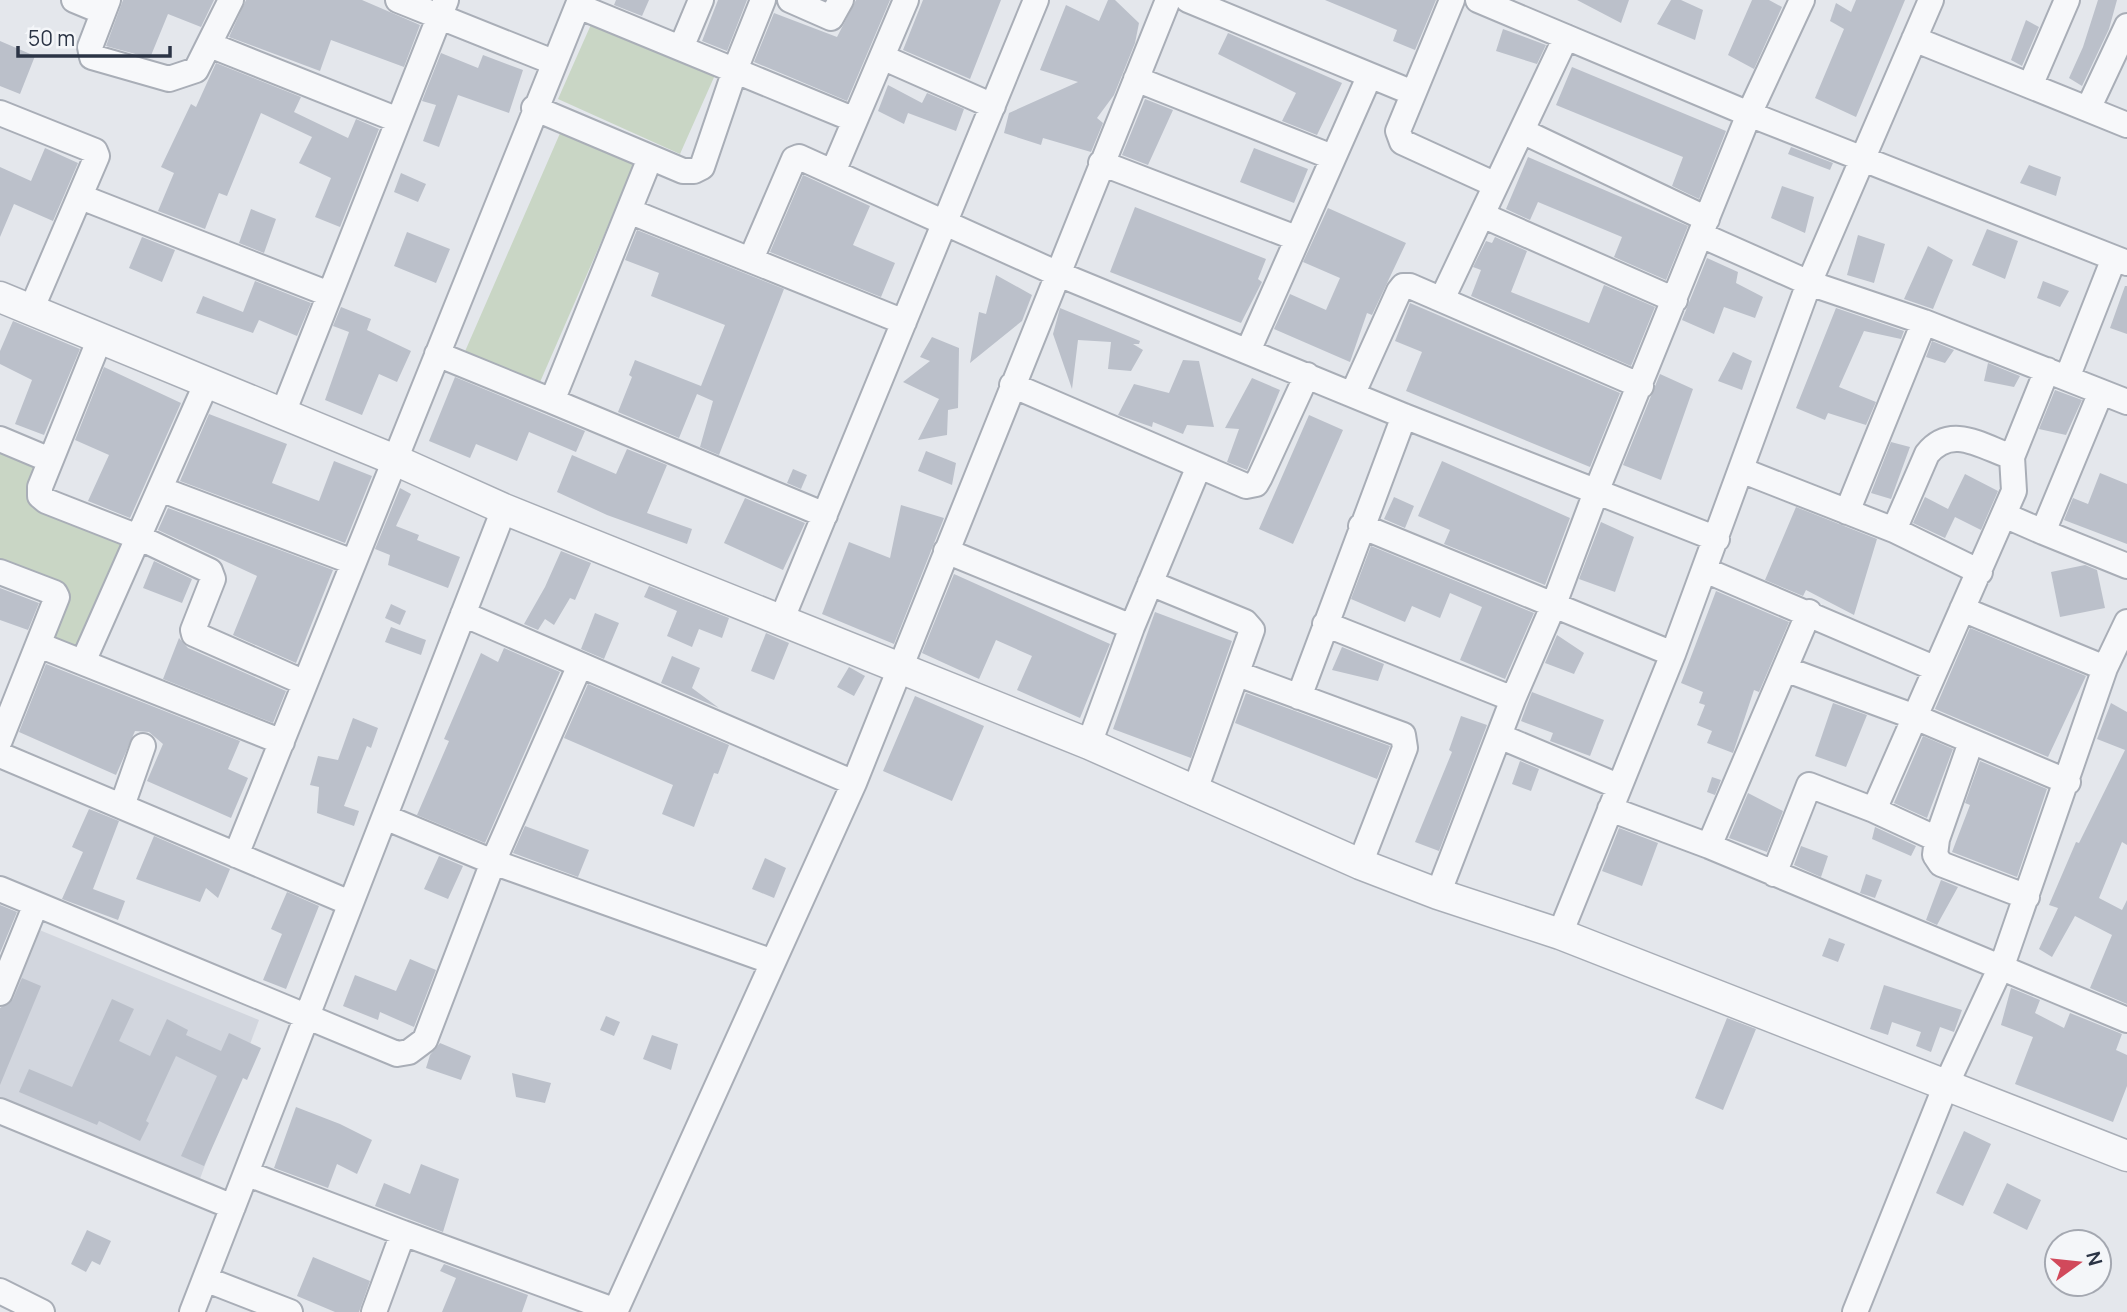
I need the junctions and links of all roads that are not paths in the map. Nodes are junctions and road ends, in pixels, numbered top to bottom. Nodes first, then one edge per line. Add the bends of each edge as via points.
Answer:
1 (74, 0) edge
2 (230, 0) edge
3 (398, 0) edge
4 (701, 0) edge
5 (763, 0) edge
6 (790, 0) edge
7 (841, 0) edge
8 (906, 0) edge
9 (1036, 0) edge
10 (1168, 0) edge
11 (1188, 0) edge
12 (1452, 0) edge
13 (1478, 0) edge
14 (1931, 0) edge
15 (2067, 0) edge
16 (1800, 1) edge
17 (579, 3) edge
18 (1505, 5) edge
19 (105, 6) edge
20 (442, 8) edge
21 (2127, 26) edge
22 (1566, 37) junction
23 (1914, 39) junction
24 (210, 45) junction
25 (681, 48) junction
26 (881, 57) junction
27 (553, 62) junction
28 (734, 70) junction
29 (1370, 77) junction
30 (1136, 79) junction
31 (2030, 86) junction
32 (1413, 93) junction
33 (993, 106) junction
34 (534, 108) junction
35 (2088, 109) junction
36 (0, 113) edge
37 (1749, 114) junction
38 (398, 120) junction
39 (855, 120) junction
40 (2127, 125) edge
41 (1522, 131) junction
42 (1332, 157) junction
43 (1861, 157) junction
44 (650, 158) junction
45 (1101, 163) junction
46 (833, 172) junction
47 (1496, 184) junction
48 (81, 197) junction
49 (628, 211) junction
50 (1482, 215) junction
51 (945, 224) junction
52 (1704, 227) junction
53 (1296, 238) junction
54 (751, 259) junction
55 (2120, 260) edge
56 (1056, 273) junction
57 (1809, 283) junction
58 (330, 294) junction
59 (0, 297) edge
60 (1442, 299) junction
61 (1675, 300) junction
62 (31, 310) junction
63 (1924, 321) junction
64 (904, 322) junction
65 (100, 338) junction
66 (1248, 351) junction
67 (437, 354) junction
68 (2057, 374) junction
69 (1307, 375) junction
70 (207, 382) junction
71 (1012, 385) junction
72 (1641, 386) junction
73 (2101, 392) junction
74 (1353, 393) junction
75 (552, 401) junction
76 (2127, 402) edge
77 (283, 413) junction
78 (1404, 416) junction
79 (0, 439) edge
80 (2012, 457) junction
81 (50, 460) junction
82 (395, 460) junction
83 (1199, 466) junction
84 (1741, 470) junction
85 (160, 488) junction
86 (1596, 492) junction
87 (505, 509) junction
88 (1847, 512) junction
89 (2004, 514) junction
90 (825, 515) junction
91 (1361, 526) junction
92 (1894, 530) junction
93 (2043, 532) junction
94 (138, 537) junction
95 (1717, 539) junction
96 (946, 551) junction
97 (354, 562) junction
98 (2127, 566) edge
99 (1706, 570) junction
100 (0, 572) edge
101 (1980, 572) junction
102 (1150, 583) junction
103 (1554, 604) junction
104 (1962, 609) junction
105 (1809, 612) junction
106 (463, 614) junction
107 (781, 621) junction
108 (2127, 622) edge
109 (1325, 624) junction
110 (1132, 627) junction
111 (39, 645) junction
112 (1673, 654) junction
113 (83, 662) junction
114 (580, 665) junction
115 (900, 668) junction
116 (1934, 668) junction
117 (2105, 668) junction
118 (1785, 669) junction
119 (1238, 674) junction
120 (305, 683) junction
121 (1299, 697) junction
122 (1513, 699) junction
123 (1915, 717) junction
124 (1499, 736) junction
125 (0, 740) edge
126 (282, 742) junction
127 (1971, 742) junction
128 (1088, 744) junction
129 (143, 746) dead end
130 (0, 755) edge
131 (2068, 782) junction
132 (854, 783) junction
133 (1194, 793) junction
134 (1614, 797) junction
135 (122, 806) junction
136 (1874, 810) junction
137 (387, 818) junction
138 (1937, 839) junction
139 (1709, 846) junction
140 (236, 855) junction
141 (493, 862) junction
142 (1360, 863) junction
143 (1774, 874) junction
144 (0, 889) edge
145 (1438, 894) junction
146 (2027, 897) junction
147 (350, 903) junction
148 (36, 904) junction
149 (1560, 934) junction
150 (773, 962) junction
151 (2001, 967) junction
152 (0, 993) edge
153 (306, 1018) junction
154 (2127, 1020) edge
155 (1945, 1085) junction
156 (0, 1111) edge
157 (2127, 1156) edge
158 (248, 1174) junction
159 (233, 1207) junction
160 (403, 1233) junction
161 (205, 1279) junction
162 (0, 1291) edge
163 (616, 1311) edge
164 (42, 1312) edge
165 (192, 1312) edge
166 (290, 1312) edge
167 (374, 1312) edge
168 (1855, 1312) edge

1 - 19 street
2 - 24 street
3 - 20 street
4 - 25 street
5 - 28 street
6 - 7 street via 831,18
8 - 26 street
9 - 33 street
10 - 30 street
11 - 29 street
12 - 32 street
13 - 18 street
14 - 23 street
15 - 31 street
16 - 37 street
17 - 25 street
17 - 27 street
18 - 22 street
19 - 24 street via 90,47 92,57 169,79 196,70
20 - 27 street
20 - 38 street
21 - 35 street
22 - 37 street
22 - 41 street
23 - 31 street
23 - 43 street
24 - 38 street
25 - 28 street
26 - 33 street
26 - 39 street
27 - 34 street
28 - 39 street
28 - 44 street via 702,167 682,171
29 - 32 street
29 - 42 street
30 - 42 street
30 - 45 street
31 - 35 street
32 - 47 street via 1398,131 1402,142
33 - 51 street
34 - 44 street
34 - 67 street
35 - 40 street
36 - 48 street via 95,151 98,158
37 - 43 street
37 - 52 street
38 - 58 street
39 - 46 street
41 - 47 street
41 - 52 street
42 - 53 street
43 - 55 street
43 - 57 street
44 - 49 street
45 - 53 street
45 - 56 street
46 - 51 street
46 - 54 street via 794,159
47 - 50 street
48 - 58 street
48 - 62 street
49 - 54 street
49 - 75 street
50 - 60 street
50 - 61 street
51 - 56 street
51 - 64 street
52 - 57 street
52 - 61 street
53 - 66 street
54 - 64 street
55 - 68 street
56 - 66 street
56 - 71 street
57 - 63 street
57 - 84 street
58 - 77 street
59 - 62 street
60 - 72 street
60 - 74 street via 1403,286
61 - 72 street
62 - 65 street
63 - 68 street
63 - 88 street
64 - 90 street
65 - 70 street
65 - 81 street
66 - 69 street
67 - 75 street
67 - 82 street
68 - 73 street
68 - 80 street
69 - 74 street
69 - 83 street via 1256,484 1246,486
70 - 77 street
70 - 85 street
71 - 83 street
71 - 96 street
72 - 86 street
73 - 76 street
73 - 93 street
74 - 78 street
75 - 90 street
77 - 82 street
78 - 86 street
78 - 91 street
79 - 81 street
80 - 89 street via 2014,485
80 - 92 street via 1957,438 1935,444
81 - 94 street via 40,496
82 - 87 street
82 - 97 street
83 - 102 street
84 - 88 street
84 - 95 street
85 - 94 street
85 - 97 street
86 - 95 street
86 - 103 street
87 - 106 street
87 - 107 street
88 - 92 street
89 - 93 street
89 - 101 street
90 - 107 street
91 - 103 street
91 - 109 street
92 - 101 street
93 - 98 street
94 - 113 street
94 - 120 street via 210,571 213,579 194,634
95 - 99 street
96 - 110 street
96 - 115 street
97 - 120 street
99 - 105 street
99 - 112 street
100 - 111 street via 55,593 57,602
101 - 104 street
102 - 110 street
102 - 119 street via 1251,626 1253,634
103 - 112 street
103 - 122 street
104 - 116 street
104 - 117 street
105 - 116 street
105 - 118 street
106 - 114 street
106 - 137 street
107 - 115 street
108 - 117 street
109 - 121 street
109 - 122 street
110 - 128 street
111 - 113 street
111 - 125 street
112 - 134 street
113 - 126 street
114 - 132 street
114 - 141 street
115 - 128 street
115 - 132 street
116 - 123 street
117 - 131 street
118 - 123 street
118 - 139 street
119 - 121 street
119 - 133 street
120 - 126 street
121 - 142 street via 1398,731 1406,739
122 - 124 street
123 - 127 street
123 - 136 street
124 - 134 street
124 - 145 street
126 - 140 street
127 - 131 street
127 - 138 street
128 - 133 street
129 - 135 street
130 - 135 street
131 - 146 street
132 - 150 street
133 - 142 street
134 - 139 street
134 - 149 street
135 - 140 street
136 - 138 street
136 - 143 street via 1809,785
137 - 141 street
137 - 147 street
138 - 146 street via 1934,850 1941,864
139 - 143 street
140 - 147 street
141 - 150 street
141 - 153 street via 425,1040 409,1052 397,1054
142 - 145 street
143 - 151 street
144 - 148 street
145 - 149 street
146 - 151 street
147 - 153 street
148 - 152 street
148 - 153 street
149 - 155 street
150 - 163 street
151 - 154 street
151 - 155 street
153 - 158 street
155 - 157 street
155 - 168 street
156 - 159 street
158 - 159 street
158 - 160 street
159 - 161 street
160 - 163 street
160 - 167 street
161 - 165 street
161 - 166 street
162 - 164 street

